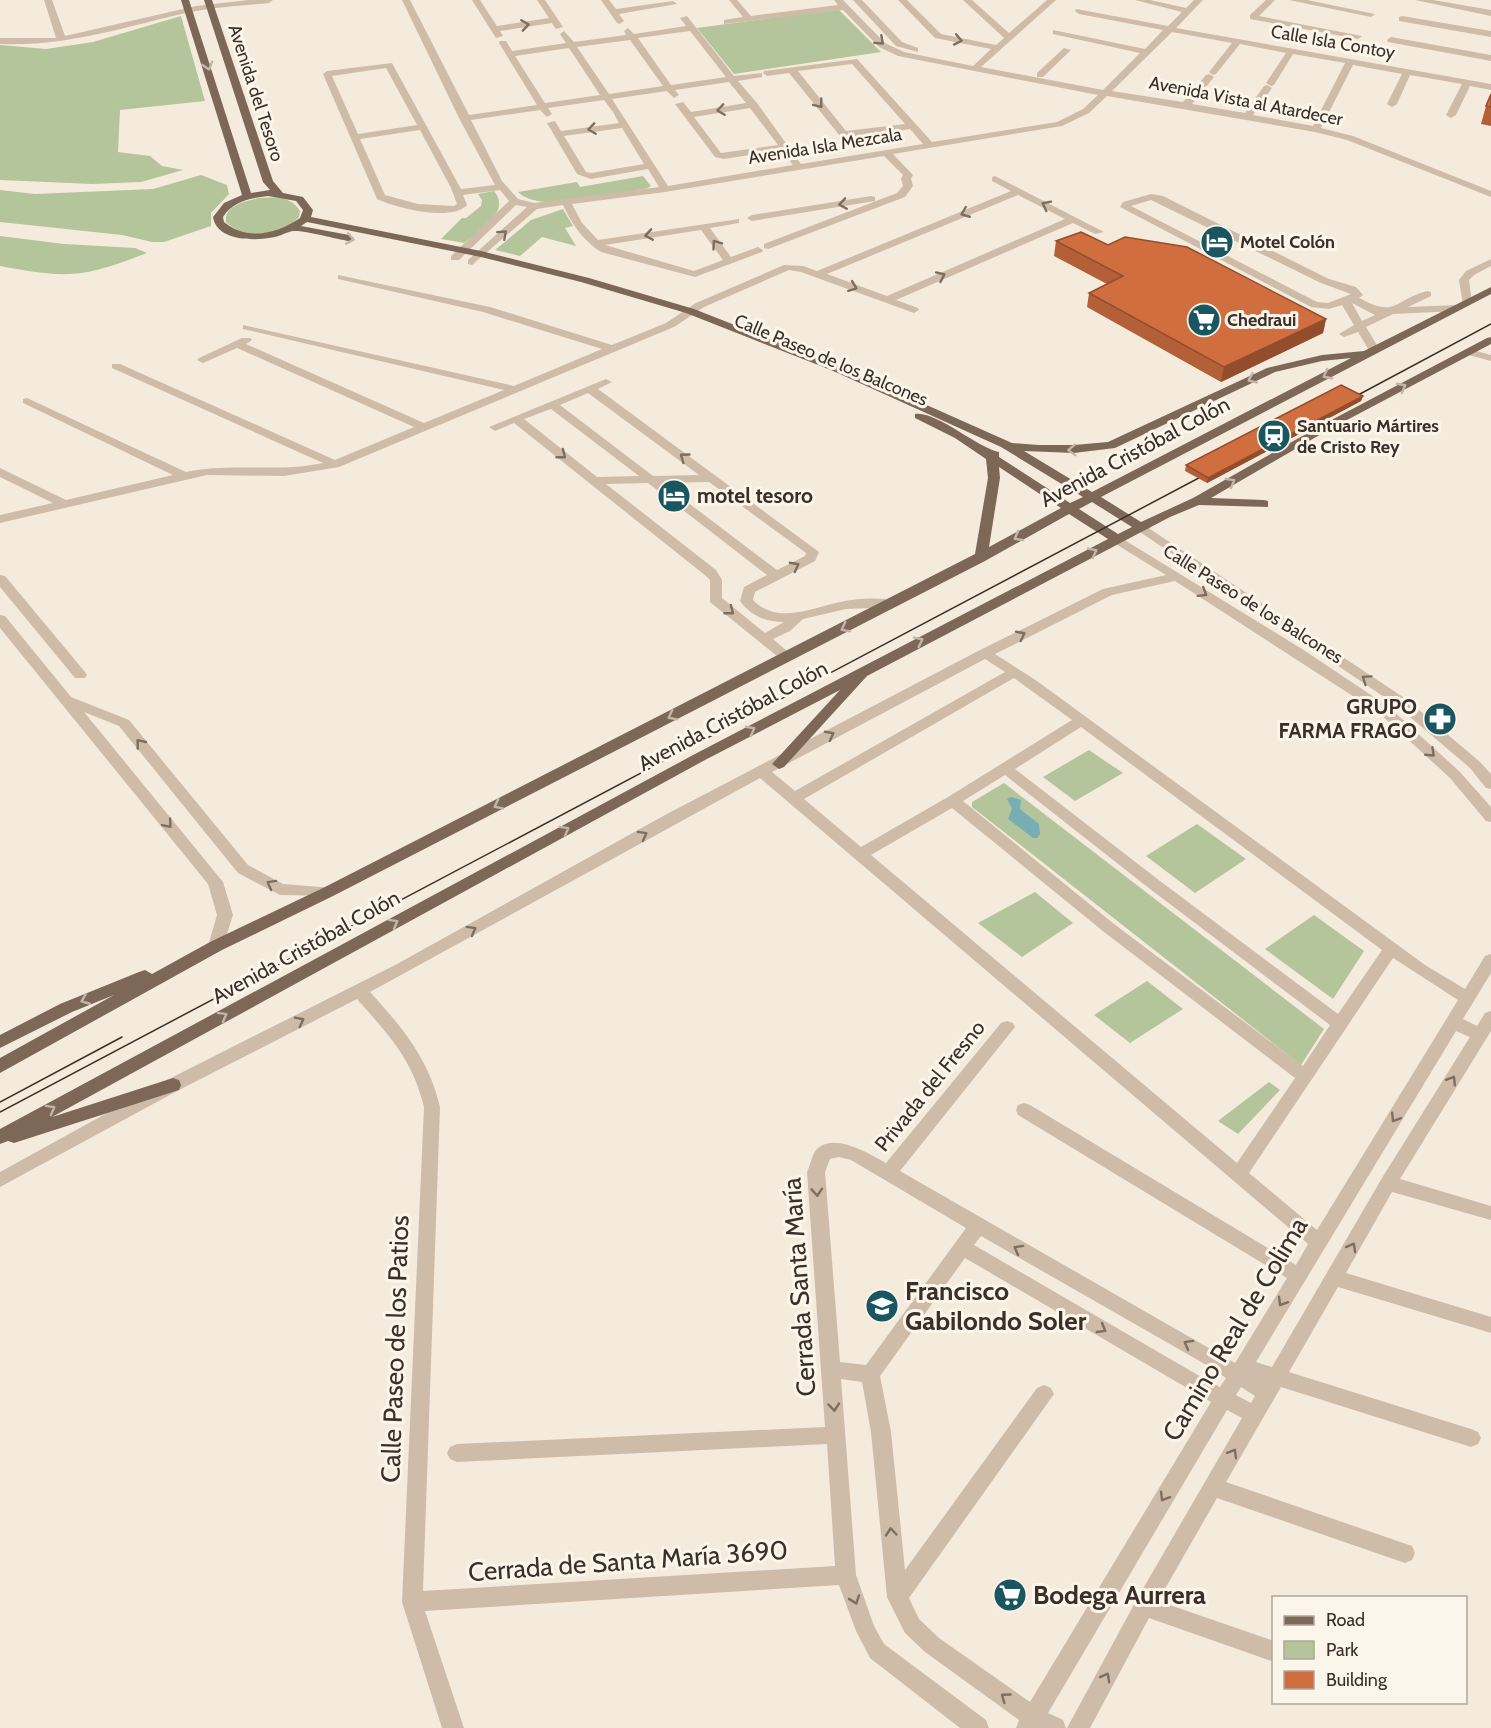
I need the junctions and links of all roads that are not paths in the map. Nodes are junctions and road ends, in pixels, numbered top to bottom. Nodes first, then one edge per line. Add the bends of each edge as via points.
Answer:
1 (48, 0) edge
2 (269, 0) edge
3 (406, 0) edge
4 (476, 0) edge
5 (541, 0) edge
6 (605, 0) edge
7 (733, 0) edge
8 (798, 0) edge
9 (858, 0) edge
10 (902, 0) edge
11 (967, 0) edge
12 (1035, 0) edge
13 (1052, 0) edge
14 (1139, 0) edge
15 (1199, 0) edge
16 (1271, 0) edge
17 (1293, 0) edge
18 (1419, 0) edge
19 (209, 2) edge
20 (672, 2) edge
21 (1333, 3) edge
22 (186, 4) edge
23 (842, 4) edge
24 (1377, 4) dead end
25 (1044, 7) junction
26 (806, 10) junction
27 (1188, 10) junction
28 (1079, 11) dead end
29 (614, 12) junction
30 (1491, 13) edge
31 (749, 19) junction
32 (1402, 19) dead end
33 (555, 20) junction
34 (728, 22) dead end
35 (1365, 25) junction
36 (692, 28) junction
37 (495, 29) junction
38 (1169, 29) junction
39 (0, 32) edge
40 (628, 32) junction
41 (1056, 32) dead end
42 (1491, 34) edge
43 (59, 36) junction
44 (1009, 38) junction
45 (1391, 40) dead end
46 (0, 41) edge
47 (1237, 42) junction
48 (571, 45) junction
49 (986, 45) junction
50 (1353, 45) dead end
51 (999, 48) junction
52 (1067, 50) dead end
53 (1291, 51) junction
54 (1146, 52) junction
55 (511, 54) junction
56 (1491, 58) edge
57 (1350, 62) junction
58 (972, 65) junction
59 (792, 70) junction
60 (1407, 72) junction
61 (1040, 75) junction
62 (731, 79) junction
63 (1467, 83) junction
64 (1491, 87) edge
65 (669, 88) junction
66 (1106, 91) junction
67 (606, 97) junction
68 (1392, 104) dead end
69 (542, 105) junction
70 (754, 105) junction
71 (1186, 105) junction
72 (689, 115) junction
73 (1451, 115) dead end
74 (464, 116) junction
75 (1248, 116) junction
76 (624, 125) junction
77 (907, 126) junction
78 (424, 127) junction
79 (1316, 129) junction
80 (560, 134) junction
81 (356, 138) junction
82 (784, 147) junction
83 (926, 147) junction
84 (772, 148) junction
85 (883, 154) junction
86 (647, 166) junction
87 (799, 167) junction
88 (788, 169) junction
89 (995, 179) dead end
90 (499, 185) junction
91 (661, 189) junction
92 (456, 191) junction
93 (1019, 191) junction
94 (279, 194) junction
95 (1491, 194) edge
96 (901, 195) junction
97 (247, 196) junction
98 (571, 203) junction
99 (524, 204) junction
100 (752, 218) dead end
101 (306, 219) junction
102 (1073, 219) junction
103 (735, 221) dead end
104 (704, 226) junction
105 (783, 226) junction
106 (293, 228) junction
107 (1223, 230) junction
108 (1099, 232) dead end
109 (1186, 239) junction
110 (594, 243) junction
111 (459, 255) junction
112 (477, 258) junction
113 (729, 261) junction
114 (1491, 262) edge
115 (818, 274) junction
116 (342, 277) dead end
117 (1491, 290) edge
118 (1427, 294) dead end
119 (887, 300) junction
120 (1348, 300) junction
121 (1462, 305) junction
122 (914, 310) dead end
123 (1390, 312) junction
124 (685, 314) junction
125 (1362, 326) junction
126 (248, 327) dead end
127 (264, 331) junction
128 (1344, 334) dead end
129 (1491, 340) edge
130 (237, 344) junction
131 (613, 349) junction
132 (1372, 352) junction
133 (1469, 352) junction
134 (1491, 358) edge
135 (203, 360) dead end
136 (116, 366) dead end
137 (606, 382) dead end
138 (514, 389) junction
139 (590, 389) junction
140 (27, 401) dead end
141 (552, 404) junction
142 (516, 418) junction
143 (424, 427) junction
144 (495, 427) dead end
145 (1005, 444) junction
146 (992, 459) junction
147 (335, 464) junction
148 (0, 472) edge
149 (184, 476) junction
150 (711, 478) junction
151 (651, 480) junction
152 (596, 481) junction
153 (1094, 497) junction
154 (1197, 501) junction
155 (64, 504) junction
156 (1264, 504) dead end
157 (1069, 509) junction
158 (0, 519) edge
159 (1142, 527) junction
160 (1118, 540) junction
161 (1172, 548) junction
162 (981, 558) junction
163 (1148, 558) junction
164 (776, 576) junction
165 (1176, 576) junction
166 (0, 579) edge
167 (891, 604) junction
168 (796, 618) junction
169 (0, 619) edge
170 (765, 638) junction
171 (985, 653) junction
172 (787, 657) junction
173 (867, 668) junction
174 (1015, 672) junction
175 (80, 675) dead end
176 (63, 698) junction
177 (1081, 721) junction
178 (779, 764) junction
179 (1006, 769) junction
180 (764, 772) junction
181 (1491, 784) edge
182 (794, 798) junction
183 (953, 801) junction
184 (1491, 817) edge
185 (861, 854) junction
186 (328, 892) junction
187 (216, 946) junction
188 (1391, 948) junction
189 (198, 955) junction
190 (1491, 960) edge
191 (359, 990) junction
192 (1468, 999) junction
193 (1491, 1017) edge
194 (1454, 1022) junction
195 (1339, 1023) junction
196 (1007, 1027) dead end
197 (1480, 1035) junction
198 (0, 1042) edge
199 (0, 1066) edge
200 (1306, 1077) junction
201 (173, 1085) junction
202 (1024, 1110) dead end
203 (0, 1138) edge
204 (888, 1173) junction
205 (1239, 1174) junction
206 (0, 1180) edge
207 (1388, 1183) junction
208 (1491, 1213) edge
209 (978, 1226) junction
210 (1319, 1242) junction
211 (961, 1246) junction
212 (1299, 1276) junction
213 (1335, 1278) junction
214 (1491, 1325) edge
215 (831, 1369) junction
216 (1241, 1371) junction
217 (870, 1374) junction
218 (1272, 1386) junction
219 (1044, 1394) dead end
220 (1224, 1398) junction
221 (1256, 1415) junction
222 (836, 1435) junction
223 (1471, 1438) dead end
224 (457, 1453) dead end
225 (1213, 1487) junction
226 (1405, 1553) dead end
227 (846, 1575) junction
228 (897, 1597) junction
229 (412, 1602) junction
230 (1144, 1606) junction
231 (1272, 1651) edge
232 (1030, 1723) edge
233 (453, 1728) edge
234 (978, 1728) edge
235 (1055, 1728) edge
236 (1078, 1728) edge

1 - 43 street
2 - 19 street
3 - 74 street
4 - 37 street
5 - 33 street
6 - 29 street
7 - 31 street
8 - 26 street
9 - 58 street, Avenida Vista al Atardecer via 903,46
10 -> 49 street via 938,36
11 - 44 street
12 - 25 street
13 - 25 street
14 - 27 street
15 - 27 street, Avenida Isla Mezcala
16 - 35 street via 1253,17
17 - 21 street
18 - 30 street
19 - 22 street
19 - 94 main road, Avenida del Tesoro via 268,182
20 - 29 street
20 - 36 street
21 - 35 street
22 - 43 street via 97,35
22 -> 97 main road, Avenida del Tesoro
23 - 26 street
23 -> 58 street, Avenida Vista al Atardecer via 882,45 893,51
24 - 35 street
25 - 44 street
26 - 31 street
27 - 38 street, Avenida Isla Mezcala
28 - 38 street, Calle Isla Contoy
29 - 40 street
31 - 34 street
32 - 42 street
37 -> 33 street
33 - 48 street
35 - 50 street
36 - 40 street
36 - 62 street
37 - 55 street
38 - 47 street, Calle Isla Contoy
38 - 54 street, Avenida Isla Mezcala
39 - 43 street
40 - 48 street
40 - 65 street
41 - 54 street
43 - 46 street via 19,43
44 - 51 street
45 - 56 street
47 - 53 street, Calle Isla Contoy
47 - 71 street
48 - 55 street
48 - 67 street
49 - 51 street
49 - 58 street
51 - 58 street
52 - 61 street
53 - 57 street, Calle Isla Contoy
53 - 75 street
54 - 66 street, Avenida Isla Mezcala
55 - 69 street
57 - 60 street, Calle Isla Contoy
57 - 79 street
58 - 61 street, Avenida Vista al Atardecer
58 - 66 street, Avenida Vista al Atardecer
59 - 62 street
59 - 77 street via 854,62
59 -> 77 street via 843,134
60 - 63 street, Calle Isla Contoy
60 - 68 street
61 - 66 street, Avenida Vista al Atardecer
62 - 65 street
62 - 70 street
63 - 64 street, Calle Isla Contoy
63 - 73 street
65 - 67 street
65 - 72 street
66 - 71 street, Avenida Vista al Atardecer
66 - 83 street, Avenida Isla Mezcala via 1086,111 1059,124
67 - 69 street
67 - 76 street
69 - 74 street
69 - 80 street
70 -> 72 street
70 - 82 street
71 - 75 street, Avenida Vista al Atardecer
72 - 84 street via 718,155
74 - 90 street
75 - 79 street, Avenida Vista al Atardecer
76 -> 80 street
76 - 86 street
77 - 83 street
78 - 81 street
78 - 81 street via 389,64 327,74
78 - 92 street
79 - 95 street, Avenida Vista al Atardecer via 1350,138
80 - 86 street via 585,175
81 - 92 street via 384,199 452,210 462,205
82 - 84 street
82 - 87 street
83 - 85 street, Avenida Isla Mezcala
84 - 88 street
85 - 87 street, Avenida Isla Mezcala
85 - 96 street via 898,176 906,179 908,186
86 - 91 street
87 - 88 street, Avenida Isla Mezcala
88 - 91 street, Avenida Isla Mezcala
89 - 93 street
90 - 92 street
90 - 99 street
91 - 98 street, Avenida Isla Mezcala
102 -> 93 street
93 -> 115 street
94 - 97 main road
94 - 101 main road via 306,204
96 - 105 street
96 -> 105 street
97 - 106 main road via 221,210 218,217 224,228 256,236
98 - 99 street, Avenida Isla Mezcala
98 - 110 street via 579,227
99 - 111 street
112 -> 99 street
100 - 105 street
101 - 106 main road
101 - 111 main road, Calle Paseo de los Balcones
102 - 108 street
119 -> 102 street
103 - 104 street
104 -> 110 street
113 -> 104 street
105 - 113 street via 763,248
106 -> 111 main road, Calle Paseo de los Balcones
107 - 109 street
107 - 109 street via 1157,197 1125,206
107 - 120 street via 1325,281 1352,288 1358,295
109 - 120 street via 1315,305 1329,306
110 - 113 street via 605,250 695,274
111 - 112 main road, Calle Paseo de los Balcones
112 - 124 main road, Calle Paseo de los Balcones
114 - 121 street via 1464,280
115 -> 119 street
115 - 124 street via 788,267
116 - 131 street via 486,309
117 - 121 main road, Avenida Cristóbal Colón
118 - 123 street
119 - 122 street
120 - 123 street via 1377,312
120 - 125 street
121 - 123 street
121 - 132 main road, Avenida Cristóbal Colón
123 - 125 street
124 - 131 street via 670,325
124 - 145 main road, Calle Paseo de los Balcones via 835,368
124 - 146 main road, Calle Paseo de los Balcones via 875,394 959,436
125 - 128 street
125 - 132 street
126 - 127 street
127 - 130 street
127 - 138 street
129 - 133 main road, Avenida Cristóbal Colón
130 - 135 street
130 - 143 street
131 - 138 street
132 -> 145 main road via 1271,370 1111,445 1055,451
132 -> 153 main road, Avenida Cristóbal Colón
133 - 134 street
154 -> 133 main road, Avenida Cristóbal Colón via 1324,428
136 - 147 street
137 - 139 street
138 - 143 street
139 - 141 street
150 -> 139 street
140 - 149 street
141 - 142 street
141 - 151 street
142 - 144 street
142 -> 152 street
143 - 147 street
145 - 146 main road
145 - 153 main road, Calle Paseo de los Balcones
146 - 157 main road, Calle Paseo de los Balcones
146 - 162 main road via 994,478
147 - 149 street via 284,472 221,470
148 - 155 street
149 - 155 street
150 - 151 street
164 -> 150 street via 811,558 813,552
151 - 152 street
151 - 164 street
152 -> 170 street via 711,573 716,580 715,599
153 - 157 main road, Avenida Cristóbal Colón
153 - 159 main road, Calle Paseo de los Balcones
154 - 156 main road
154 - 159 main road, Avenida Cristóbal Colón
155 - 158 street
157 - 160 main road, Calle Paseo de los Balcones
157 -> 162 main road, Avenida Cristóbal Colón
159 - 160 main road, Avenida Cristóbal Colón
159 - 161 street, Calle Paseo de los Balcones
160 - 163 street, Calle Paseo de los Balcones
173 -> 160 main road, Avenida Cristóbal Colón
161 - 163 street via 1171,558
181 -> 161 street, Calle Paseo de los Balcones via 1401,702
162 - 167 main road, Avenida Cristóbal Colón
163 - 165 street, Calle Paseo de los Balcones
164 - 168 street via 749,590 746,601 764,616
171 -> 165 street via 1108,592
165 -> 184 street, Calle Paseo de los Balcones via 1384,710 1455,775
166 - 175 street
167 - 168 street via 847,605
167 -> 172 main road, Avenida Cristóbal Colón
168 - 170 street
169 - 176 street
170 - 172 street
171 - 174 street
178 -> 171 street
172 -> 186 main road, Avenida Cristóbal Colón
173 - 178 main road
203 -> 173 main road, Avenida Cristóbal Colón
174 - 177 street
174 - 182 street
186 -> 176 street via 280,889 243,869 124,723
176 -> 187 street via 215,882 225,915
177 - 179 street
177 - 188 street
178 - 180 street
179 - 183 street
179 - 195 street
180 - 182 street
191 -> 180 street via 670,819
182 - 185 street
183 - 185 street
183 - 200 street via 1109,928
185 - 205 street
186 - 187 main road, Avenida Cristóbal Colón
187 - 189 main road, Avenida Cristóbal Colón
188 - 192 street
188 - 195 street
189 -> 198 main road via 66,1008
189 - 199 main road, Avenida Cristóbal Colón
190 - 192 street, Camino Real de Colima
201 -> 191 street
191 - 229 street, Calle Paseo de los Patios via 413,1052 426,1079 432,1107
192 - 194 street, Camino Real de Colima
193 - 197 street
194 - 197 street
194 -> 210 street, Camino Real de Colima
195 - 200 street
196 - 204 street, Privada del Fresno
207 -> 197 street
200 - 205 street
201 - 203 main road via 53,1125
201 - 206 street
202 - 212 street
204 - 209 street, Cerrada Santa María
204 -> 215 street, Cerrada Santa María via 841,1149 822,1154 818,1163
205 - 210 street
207 - 208 street
213 -> 207 street
209 - 211 street
216 -> 209 street, Cerrada Santa María
210 - 212 street, Camino Real de Colima
211 - 217 street
211 -> 220 street
212 -> 216 street, Camino Real de Colima
213 - 214 street
213 - 218 street
215 - 217 street
215 -> 222 street, Cerrada Santa María
216 - 218 street, Cerrada Santa María
216 - 220 street, Camino Real de Colima
228 -> 217 street via 881,1432
218 - 221 street
218 - 223 street, Cerrada Santa María
219 - 228 street
220 - 221 street
220 -> 232 street, Camino Real de Colima
225 -> 221 street
222 - 224 street
222 - 227 street, Cerrada Santa María
225 - 226 street
225 - 230 street
227 - 229 street, Cerrada de Santa María 3690
227 -> 234 street, Cerrada Santa María via 877,1651
232 -> 228 street via 932,1645 912,1626
229 - 233 street, Calle Paseo de los Patios
230 - 231 street
236 -> 230 street
232 - 235 street

